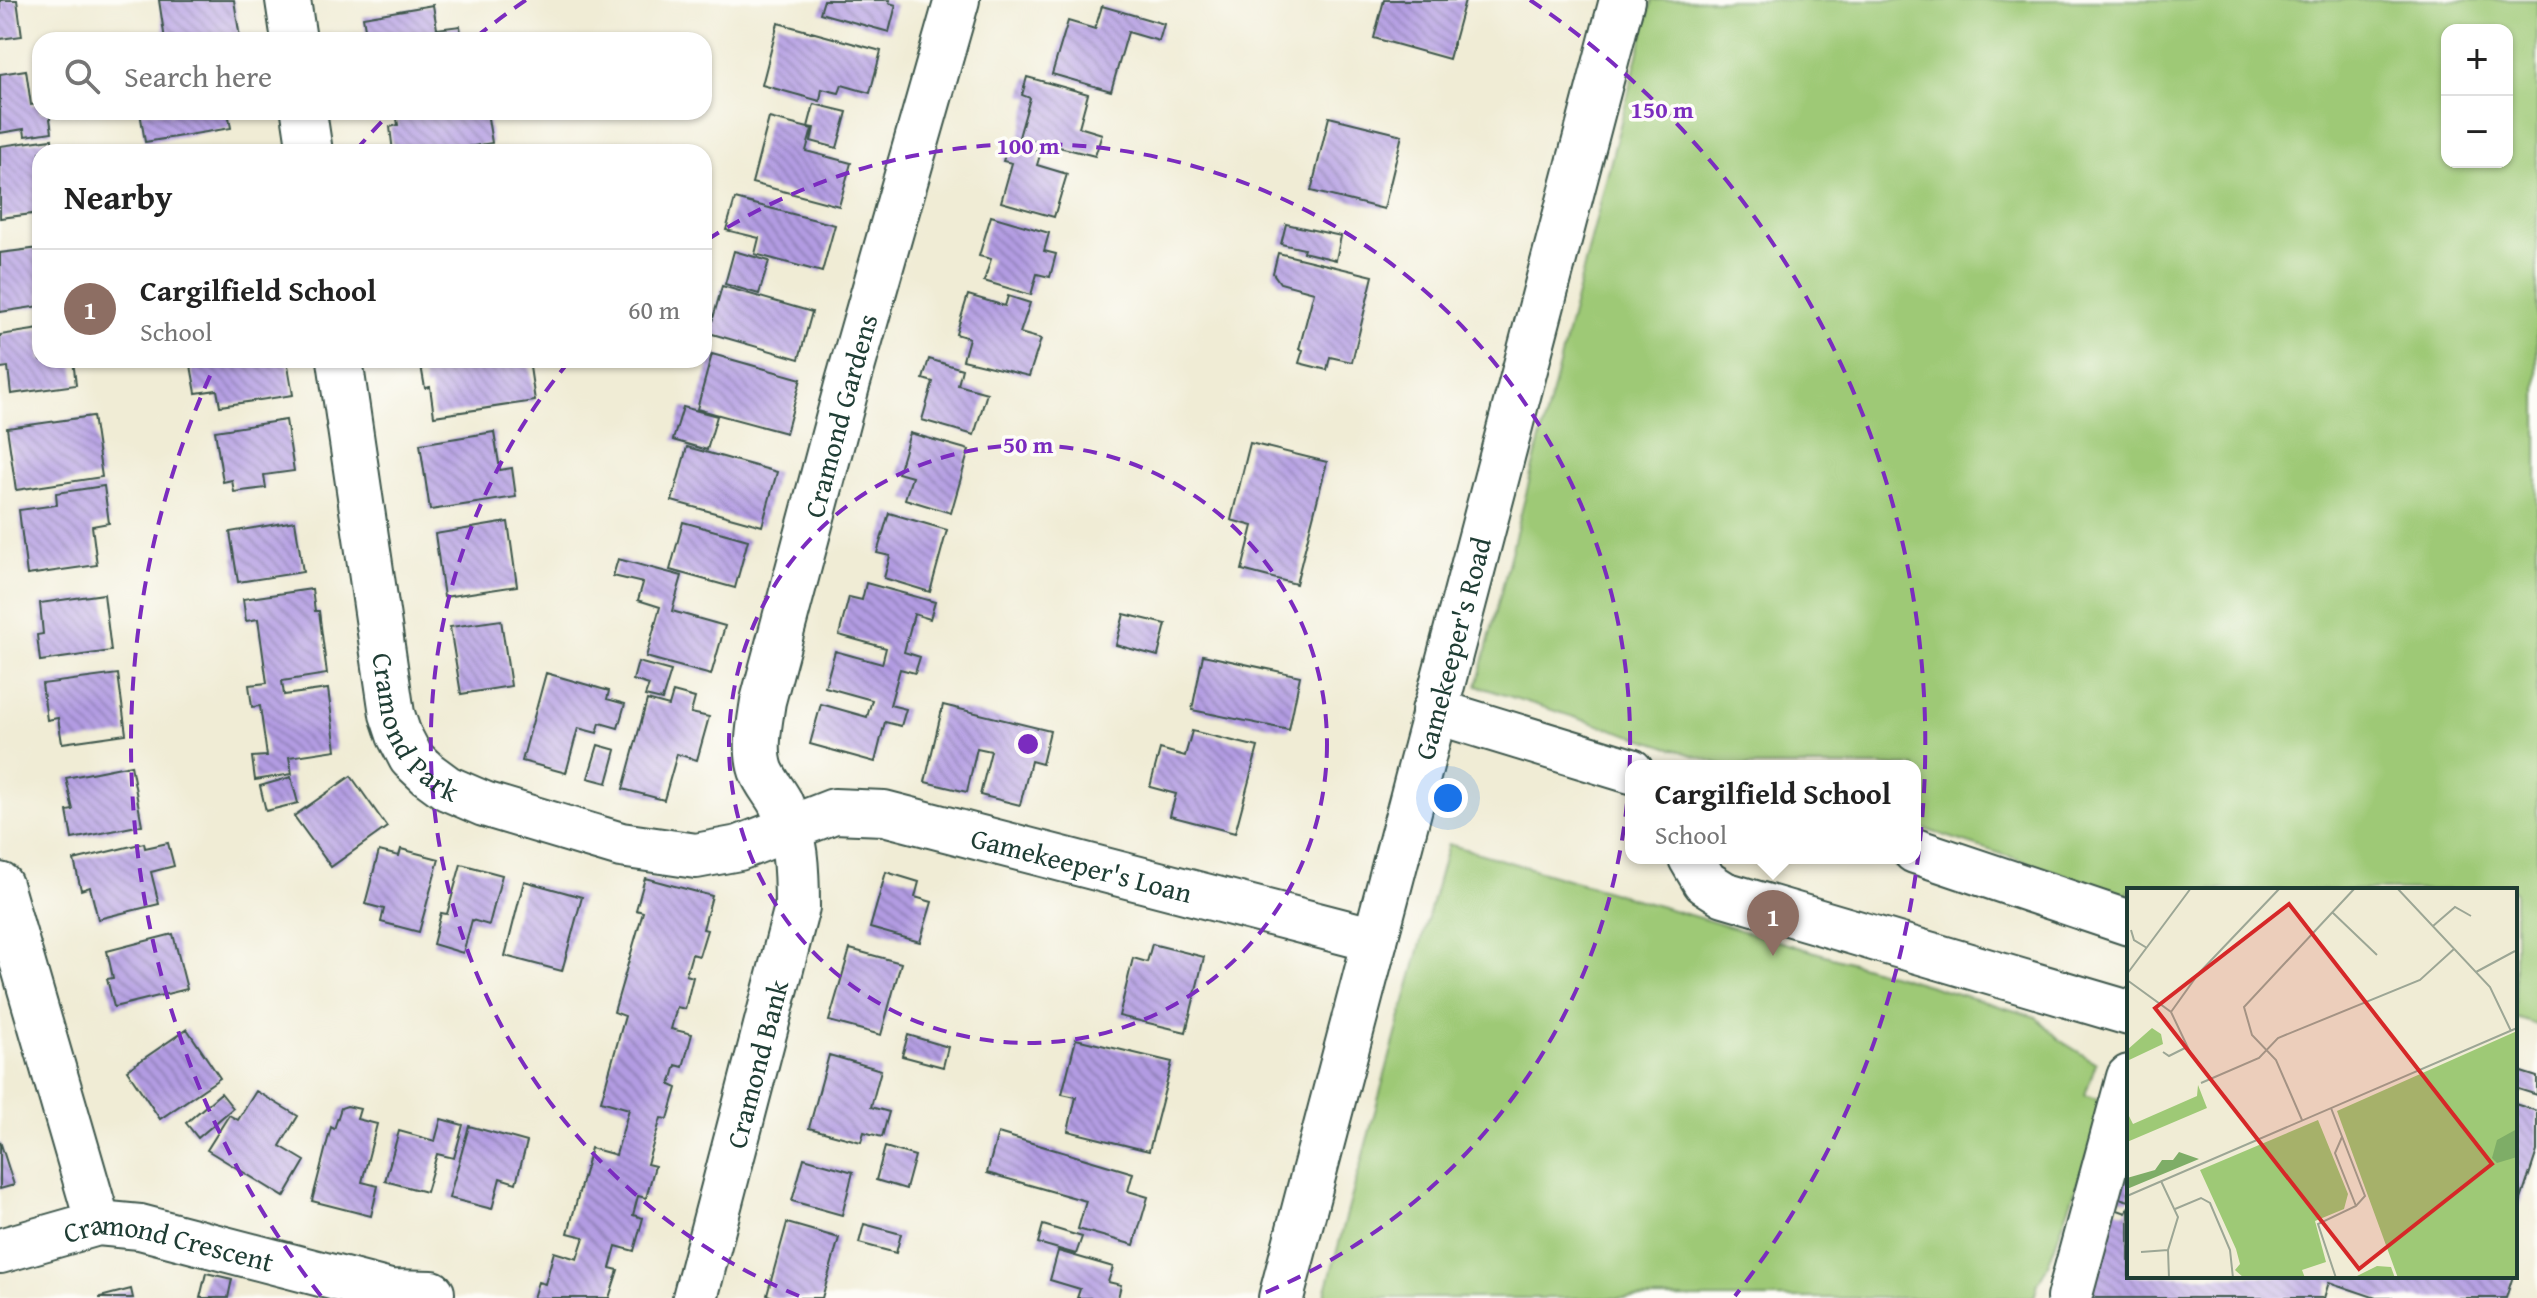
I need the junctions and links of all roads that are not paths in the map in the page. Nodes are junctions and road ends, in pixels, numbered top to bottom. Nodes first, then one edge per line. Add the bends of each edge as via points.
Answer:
1 (288, 0) edge
2 (957, 0) edge
3 (1622, 0) edge
4 (293, 32) edge
5 (305, 120) edge
6 (309, 144) edge
7 (341, 368) edge
8 (1434, 711) junction
9 (1625, 769) edge
10 (790, 828) junction
11 (1921, 853) edge
12 (1694, 864) edge
13 (0, 885) edge
14 (2127, 922) edge
15 (1375, 940) junction
16 (2127, 1012) edge
17 (2127, 1084) edge
18 (98, 1223) junction
19 (0, 1251) edge
20 (404, 1294) edge
21 (695, 1298) edge
22 (1281, 1298) edge
23 (2069, 1298) edge

1 - 4 street
2 - 10 street, Cramond Gardens via 763,701 760,768
3 - 8 street, Gamekeeper's Road
5 - 6 street
7 - 10 street, Cramond Park via 392,714 411,758 447,788 484,804 621,845 696,856 739,848
8 - 9 street
8 - 15 street, Gamekeeper's Road
10 - 15 street, Gamekeeper's Loan via 834,811 884,813
10 - 21 street, Cramond Bank via 797,907
11 - 14 street
12 - 16 street via 1705,882 1724,894
13 - 18 street
15 - 22 street, Gamekeeper's Road
17 - 23 street
18 - 19 street, Cramond Crescent
18 - 20 street, Cramond Crescent via 140,1227

